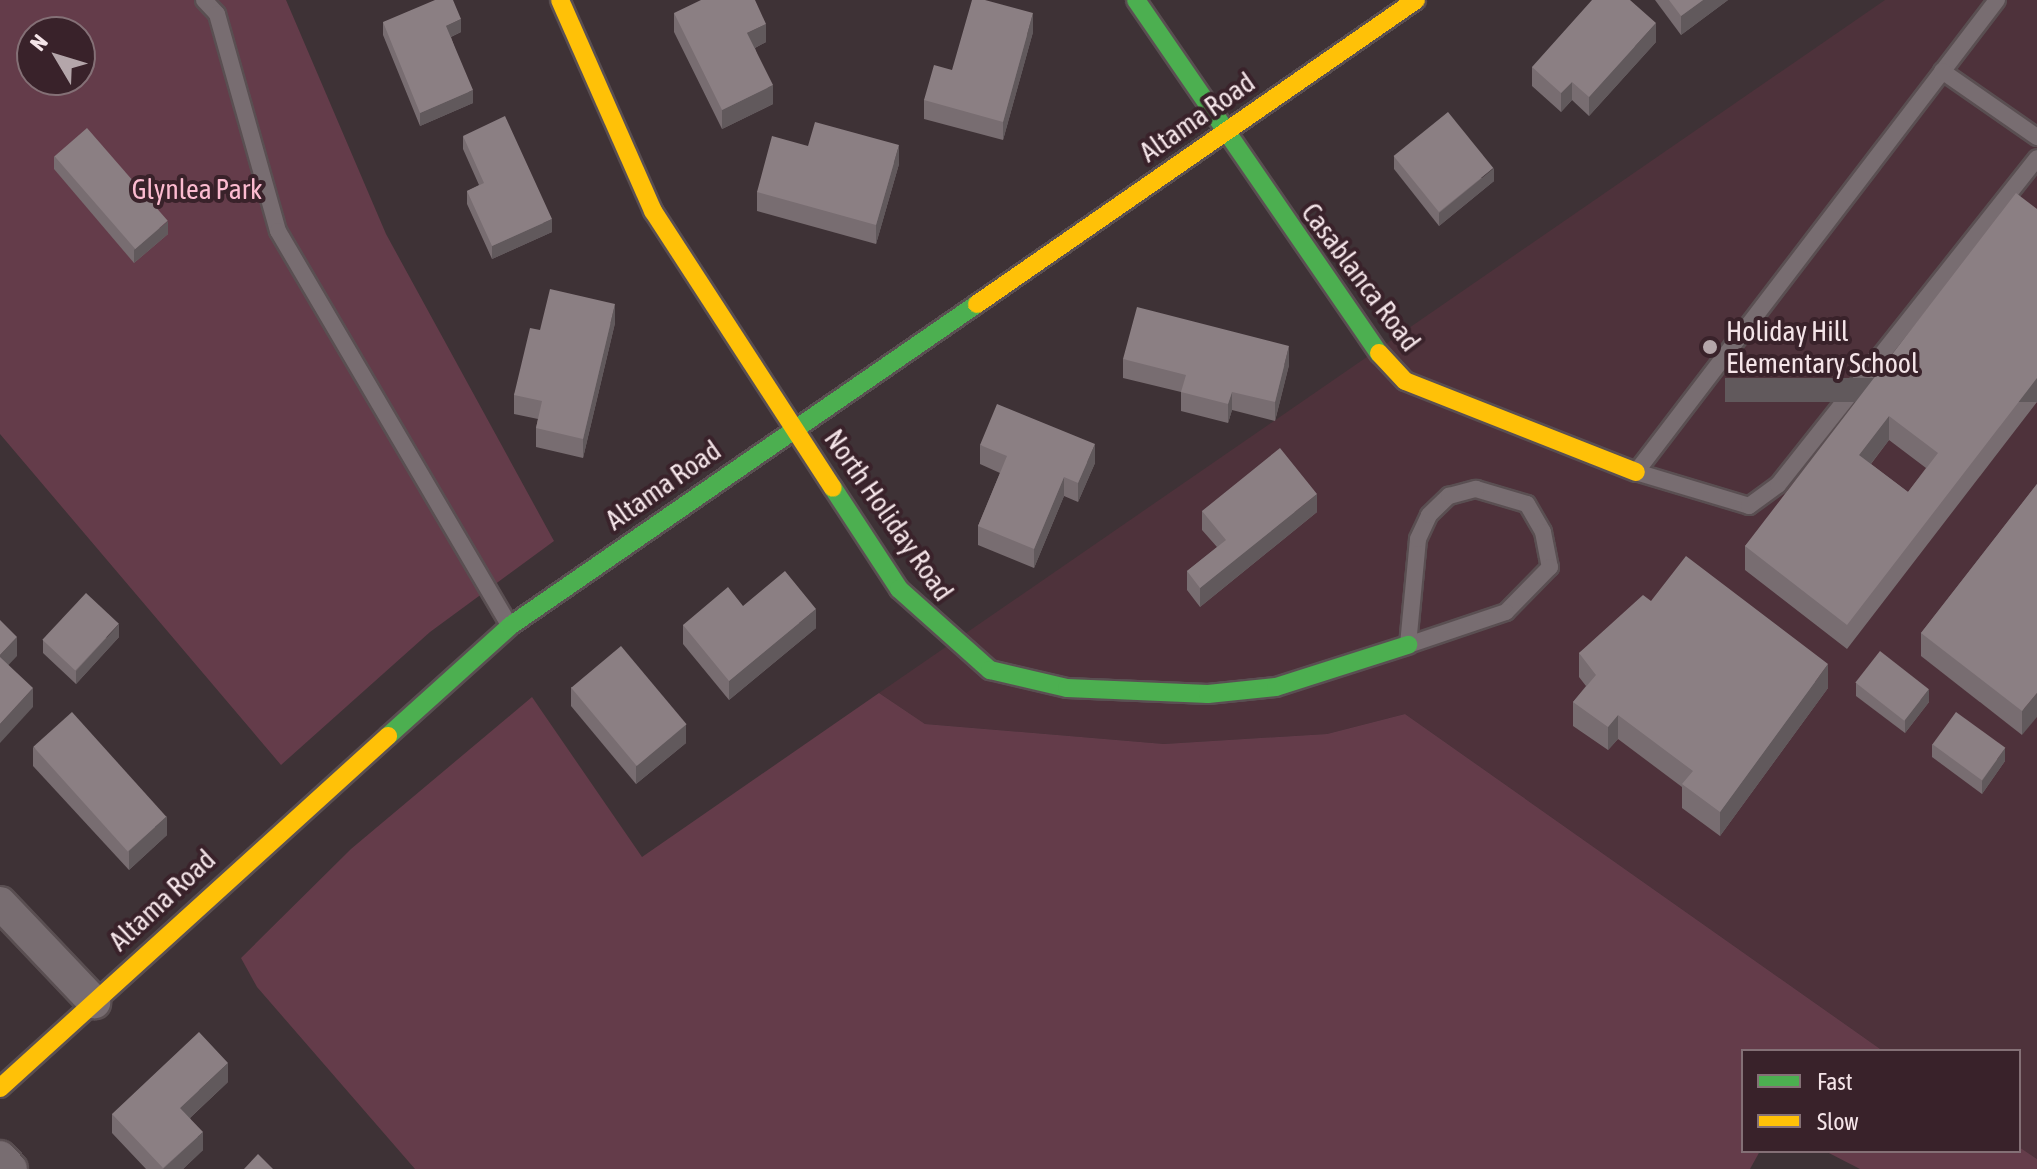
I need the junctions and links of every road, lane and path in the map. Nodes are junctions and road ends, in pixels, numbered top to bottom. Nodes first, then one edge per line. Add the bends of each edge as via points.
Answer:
1 (204, 0) edge
2 (560, 0) edge
3 (1136, 0) edge
4 (1416, 0) edge
5 (1997, 0) edge
6 (1942, 71) junction
7 (1223, 134) junction
8 (2037, 137) edge
9 (2037, 158) edge
10 (794, 428) junction
11 (1636, 472) junction
12 (510, 626) junction
13 (1408, 645) junction
14 (0, 903) edge
15 (94, 1002) junction
16 (0, 1088) edge
17 (0, 1157) edge
18 (11, 1169) edge

1 - 12 lane via 217,14 278,231
2 - 10 street, North Holiday Road via 653,211
3 - 7 street, Casablanca Road
4 - 7 street, Altama Road
5 - 6 lane
6 - 8 lane
6 - 11 lane
7 - 10 street, Altama Road
7 - 11 street, Casablanca Road via 1364,338 1405,381
9 - 11 lane via 1778,485 1749,506
10 - 12 street, Altama Road
10 - 13 street, North Holiday Road via 899,589 990,670 1067,688 1208,694 1276,687
12 - 15 street, Altama Road
13 - 13 lane via 1506,612 1539,587 1550,567 1543,532 1527,504 1476,489 1449,496 1429,515 1418,539
14 - 15 street
15 - 16 street, Altama Road
17 - 18 street

